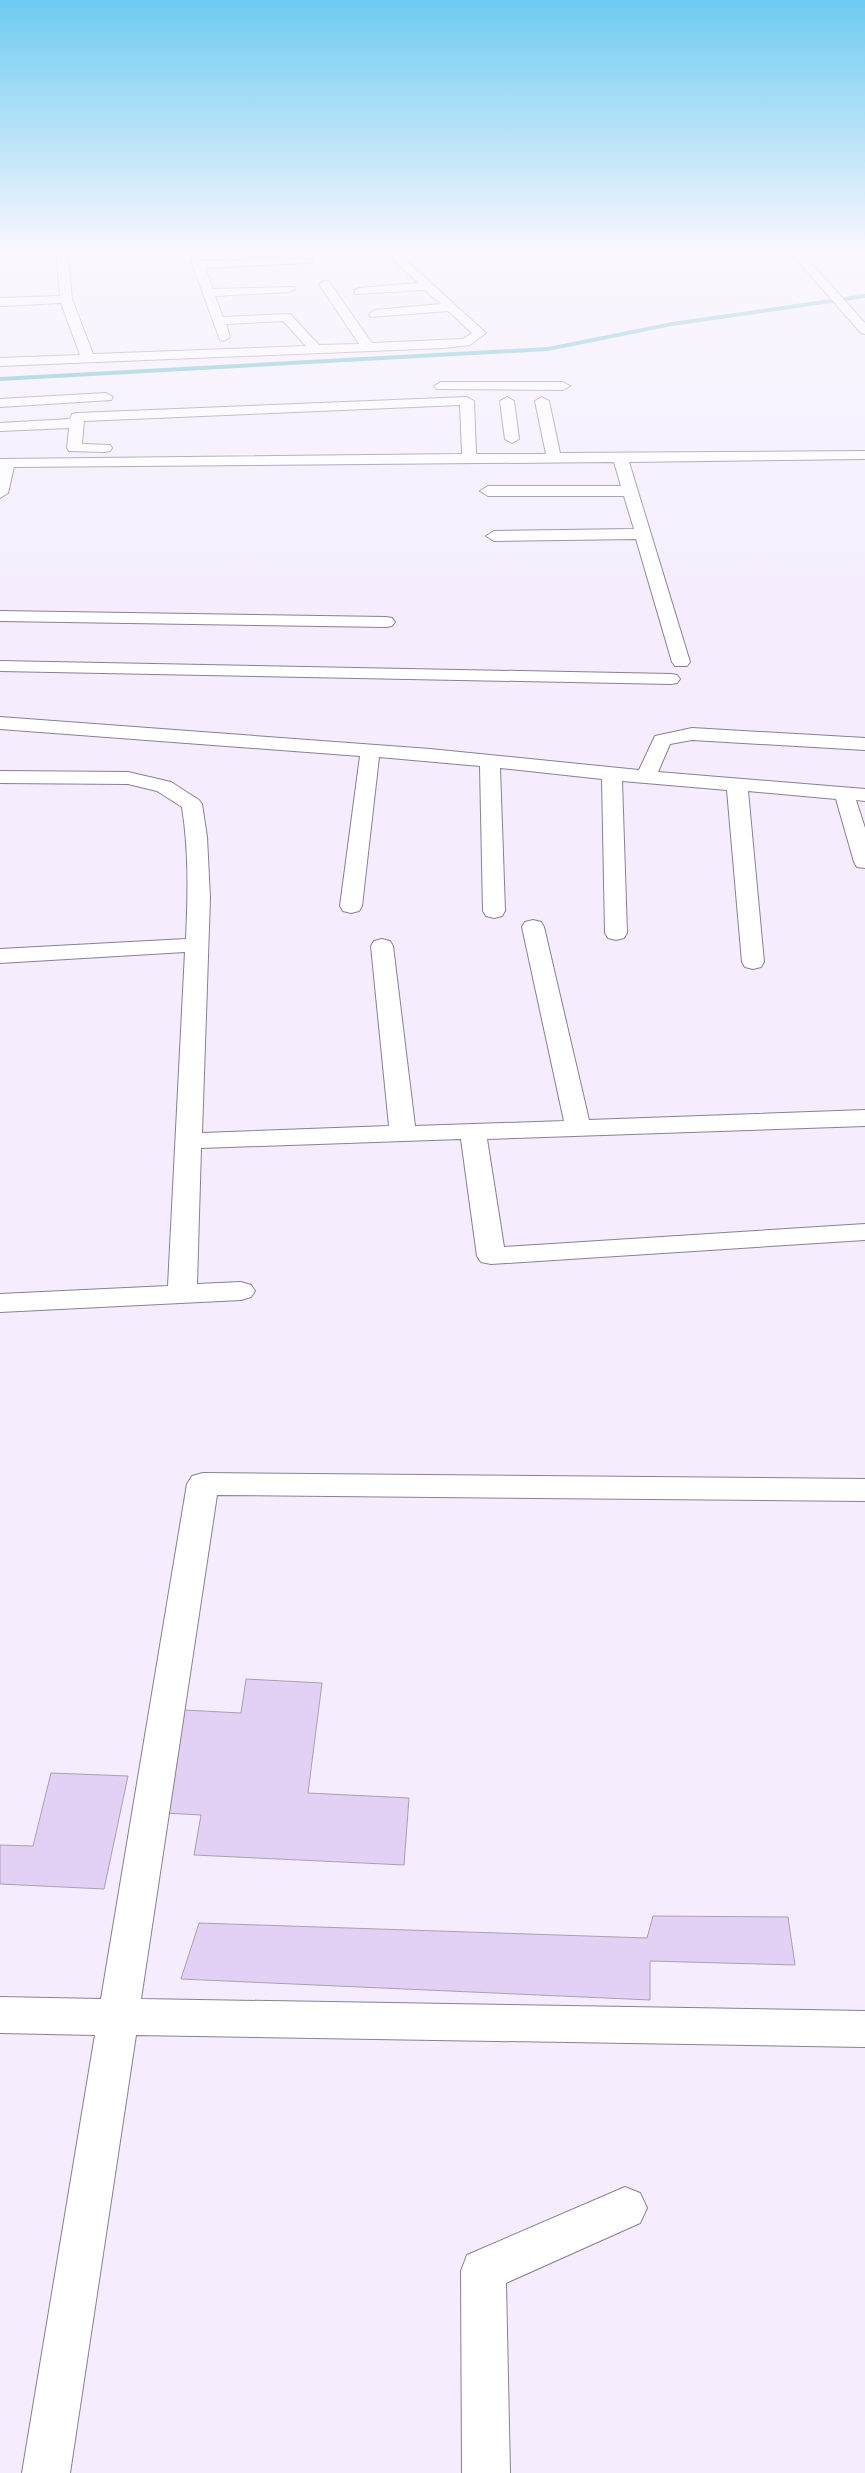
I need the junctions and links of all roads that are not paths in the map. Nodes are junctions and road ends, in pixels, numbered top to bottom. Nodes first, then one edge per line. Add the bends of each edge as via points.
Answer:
1 (426, 386) dead end
2 (563, 386) dead end
3 (124, 396) dead end
4 (542, 401) junction
5 (557, 401) dead end
6 (0, 403) edge
7 (76, 424) junction
8 (0, 427) edge
9 (512, 439) dead end
10 (169, 447) dead end
11 (865, 456) edge
12 (620, 457) junction
13 (469, 458) junction
14 (554, 458) junction
15 (4, 463) edge
16 (630, 490) junction
17 (488, 491) dead end
18 (0, 493) edge
19 (643, 534) junction
20 (494, 536) dead end
21 (0, 616) edge
22 (386, 622) dead end
23 (681, 662) dead end
24 (0, 666) edge
25 (671, 679) dead end
26 (0, 723) edge
27 (865, 744) edge
28 (370, 751) junction
29 (490, 762) junction
30 (612, 774) junction
31 (0, 777) edge
32 (646, 777) junction
33 (736, 784) junction
34 (844, 793) junction
35 (865, 795) edge
36 (865, 862) edge
37 (351, 906) dead end
38 (494, 911) dead end
39 (533, 927) dead end
40 (616, 933) dead end
41 (197, 945) junction
42 (382, 946) dead end
43 (0, 956) edge
44 (753, 962) dead end
45 (865, 1118) edge
46 (578, 1128) junction
47 (473, 1131) junction
48 (403, 1134) junction
49 (190, 1142) junction
50 (865, 1232) edge
51 (240, 1291) dead end
52 (182, 1294) junction
53 (0, 1303) edge
54 (865, 1490) edge
55 (0, 2015) edge
56 (118, 2016) junction
57 (865, 2029) edge
58 (625, 2208) dead end
59 (46, 2473) edge
60 (486, 2473) edge

1 - 2 street
3 - 6 street
4 - 5 street
4 - 9 street via 502,401
4 - 14 street
7 - 8 street
7 - 10 street via 74,448
7 - 13 street via 77,417 472,401
11 - 12 street
12 - 14 street
12 - 16 street
13 - 14 street
13 - 15 street
15 - 18 street
16 - 17 street
16 - 19 street
19 - 20 street
19 - 23 street
21 - 22 street
24 - 25 street
26 - 28 street
27 - 32 street via 692,734 662,740
28 - 29 street
28 - 37 street
29 - 30 street
29 - 38 street
30 - 32 street
30 - 40 street
31 - 41 street via 128,778 164,786 192,804 197,837
32 - 33 street
33 - 34 street
33 - 44 street
34 - 35 street
34 - 36 street
39 - 46 street
41 - 43 street
41 - 49 street
42 - 48 street
45 - 46 street
46 - 47 street
47 - 48 street
47 - 50 street via 491,1256
48 - 49 street
49 - 52 street
51 - 52 street
52 - 53 street
54 - 56 street via 203,1484
55 - 56 street
56 - 57 street
56 - 59 street
58 - 60 street via 483,2271

